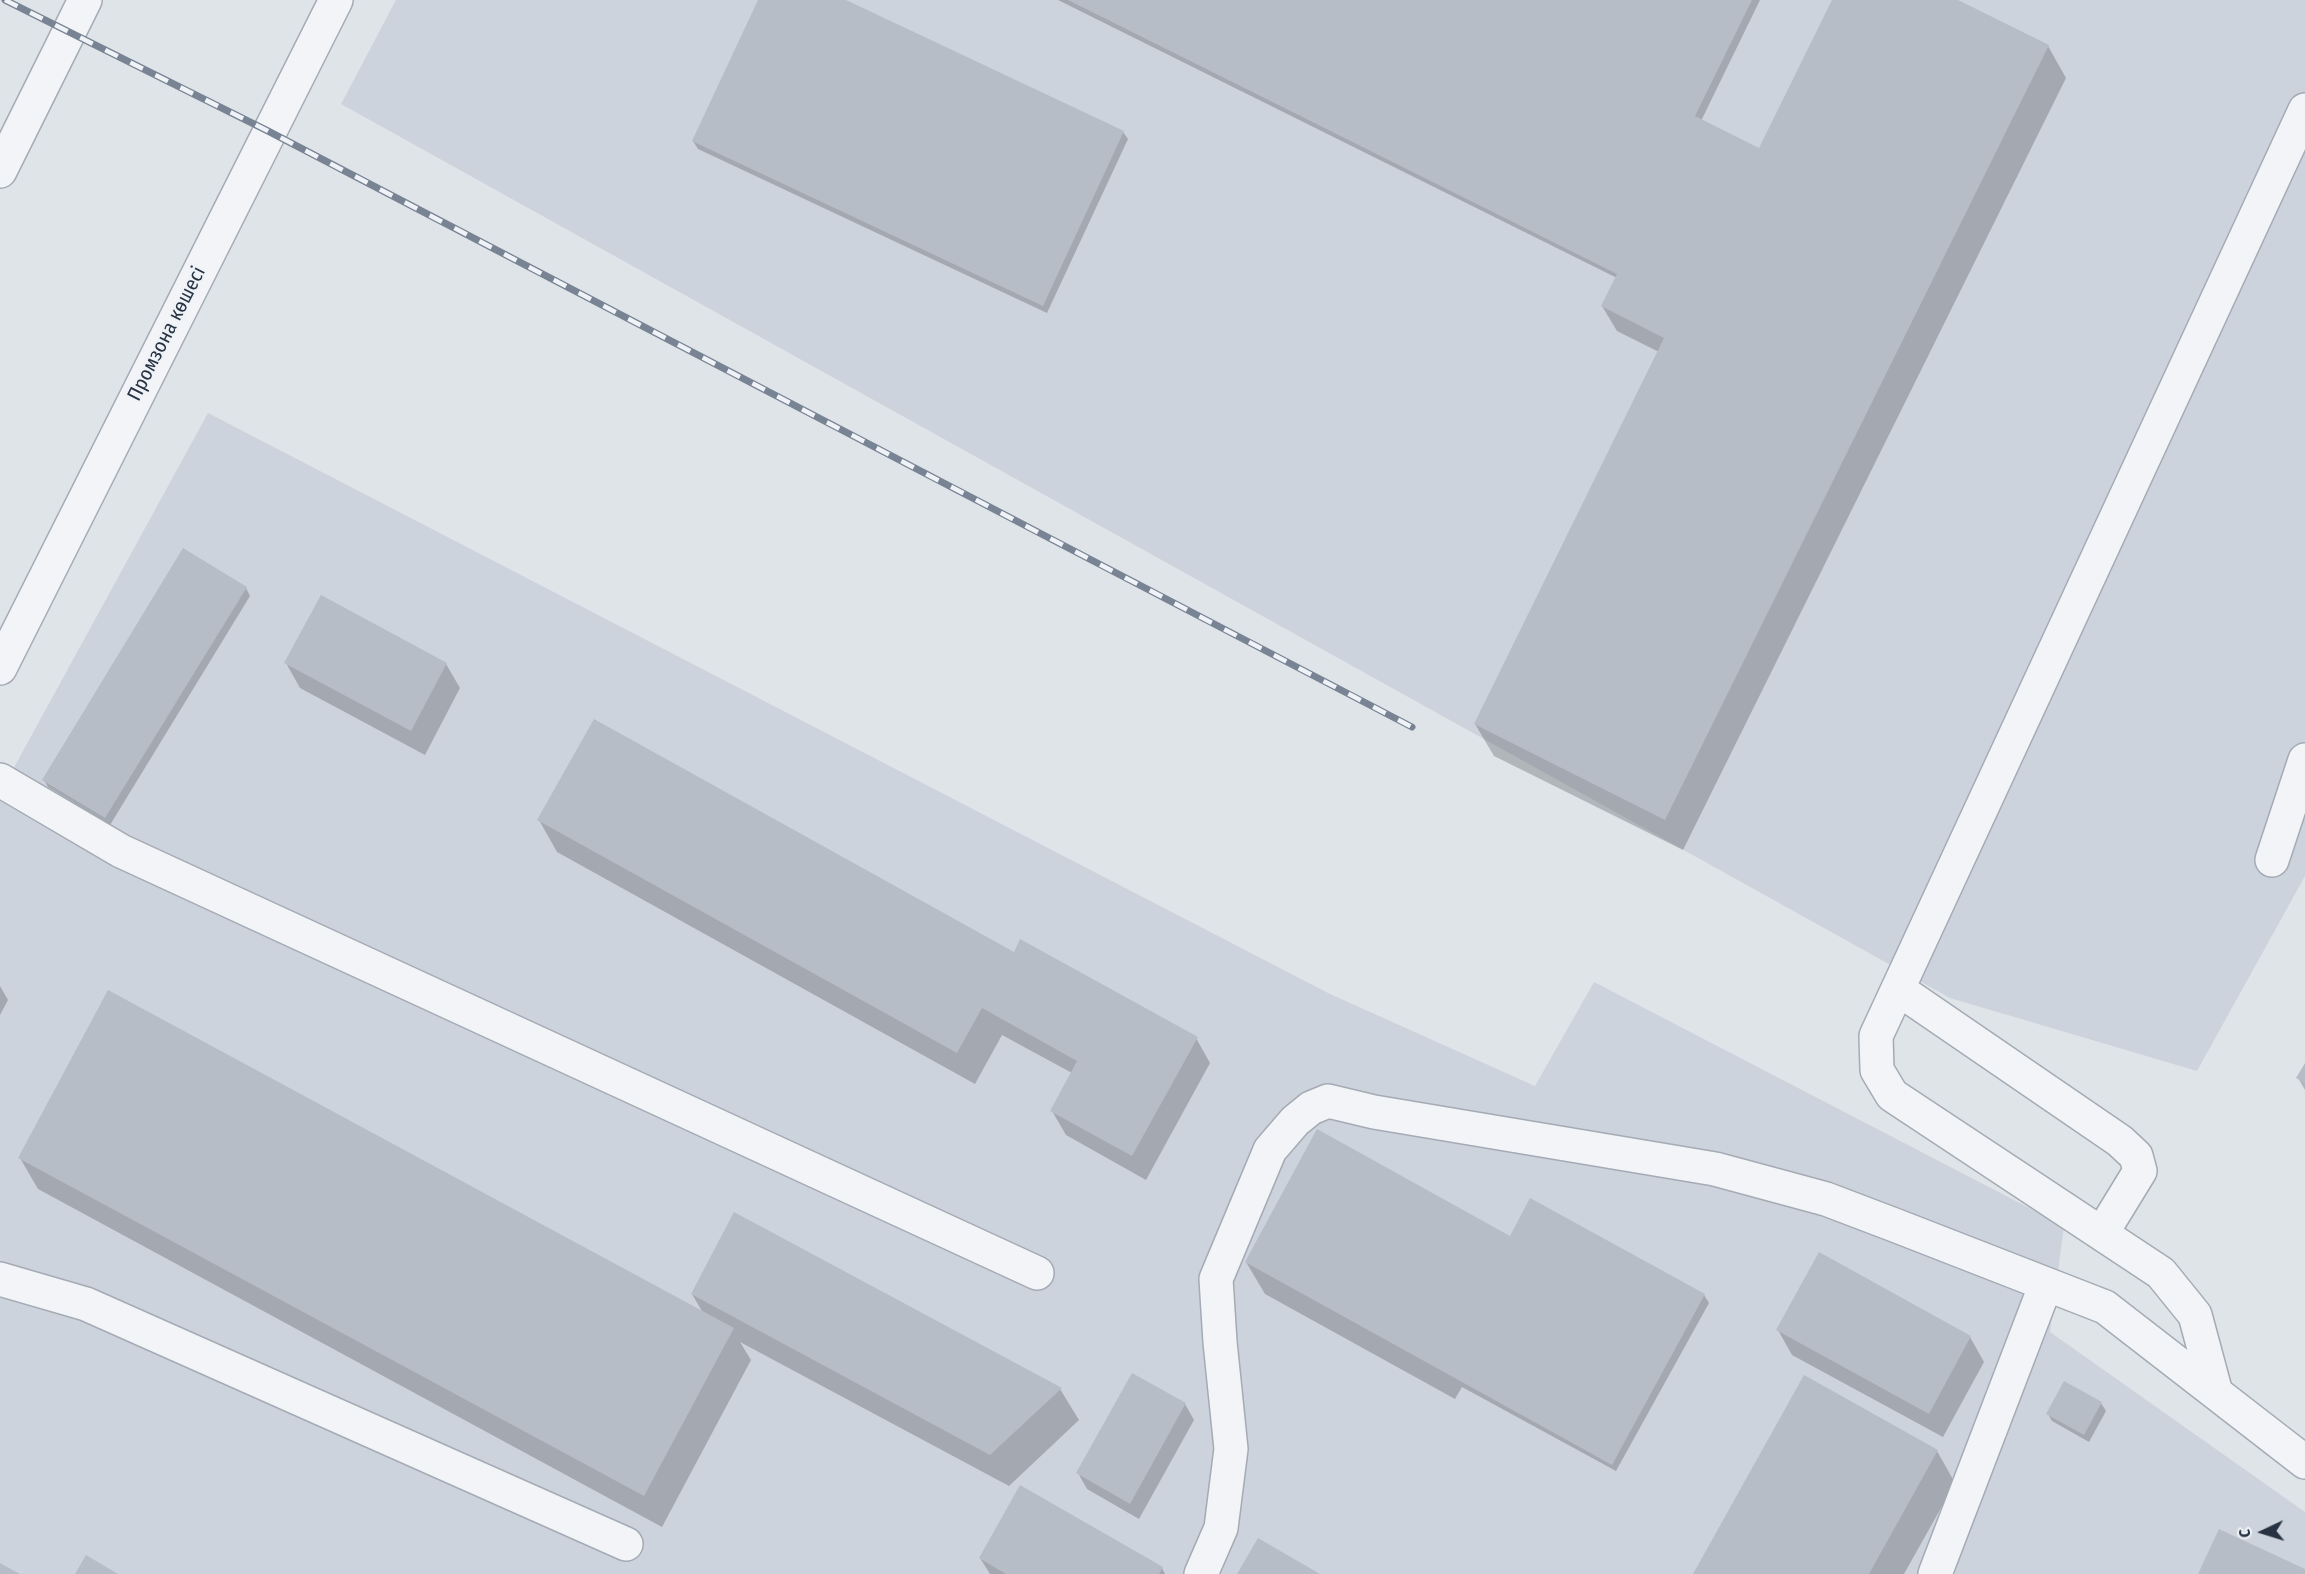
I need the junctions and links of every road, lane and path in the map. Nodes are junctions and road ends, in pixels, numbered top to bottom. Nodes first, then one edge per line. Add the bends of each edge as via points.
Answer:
1 (85, 0) edge
2 (336, 0) edge
3 (2305, 110) edge
4 (0, 171) edge
5 (0, 668) edge
6 (2305, 760) edge
7 (0, 780) edge
8 (2272, 860) dead end
9 (1898, 989) junction
10 (2102, 1233) junction
11 (1037, 1273) dead end
12 (0, 1279) edge
13 (2046, 1284) junction
14 (2216, 1393) junction
15 (2305, 1462) edge
16 (626, 1544) dead end
17 (1201, 1574) edge
18 (1935, 1574) edge

1 - 4 street
2 - 5 street, Промзона көшесі
3 - 9 street
6 - 8 street
7 - 11 street via 121,851
9 - 10 street via 1876,1036 1877,1070 1892,1095
9 - 10 street via 2136,1155 2140,1171
10 - 14 street via 2161,1273 2195,1315
12 - 16 street via 86,1304
13 - 14 street via 2105,1307
13 - 17 street via 1826,1199 1715,1169 1328,1101 1295,1121 1270,1150 1216,1279 1231,1449 1221,1528
13 - 18 street
14 - 15 street

